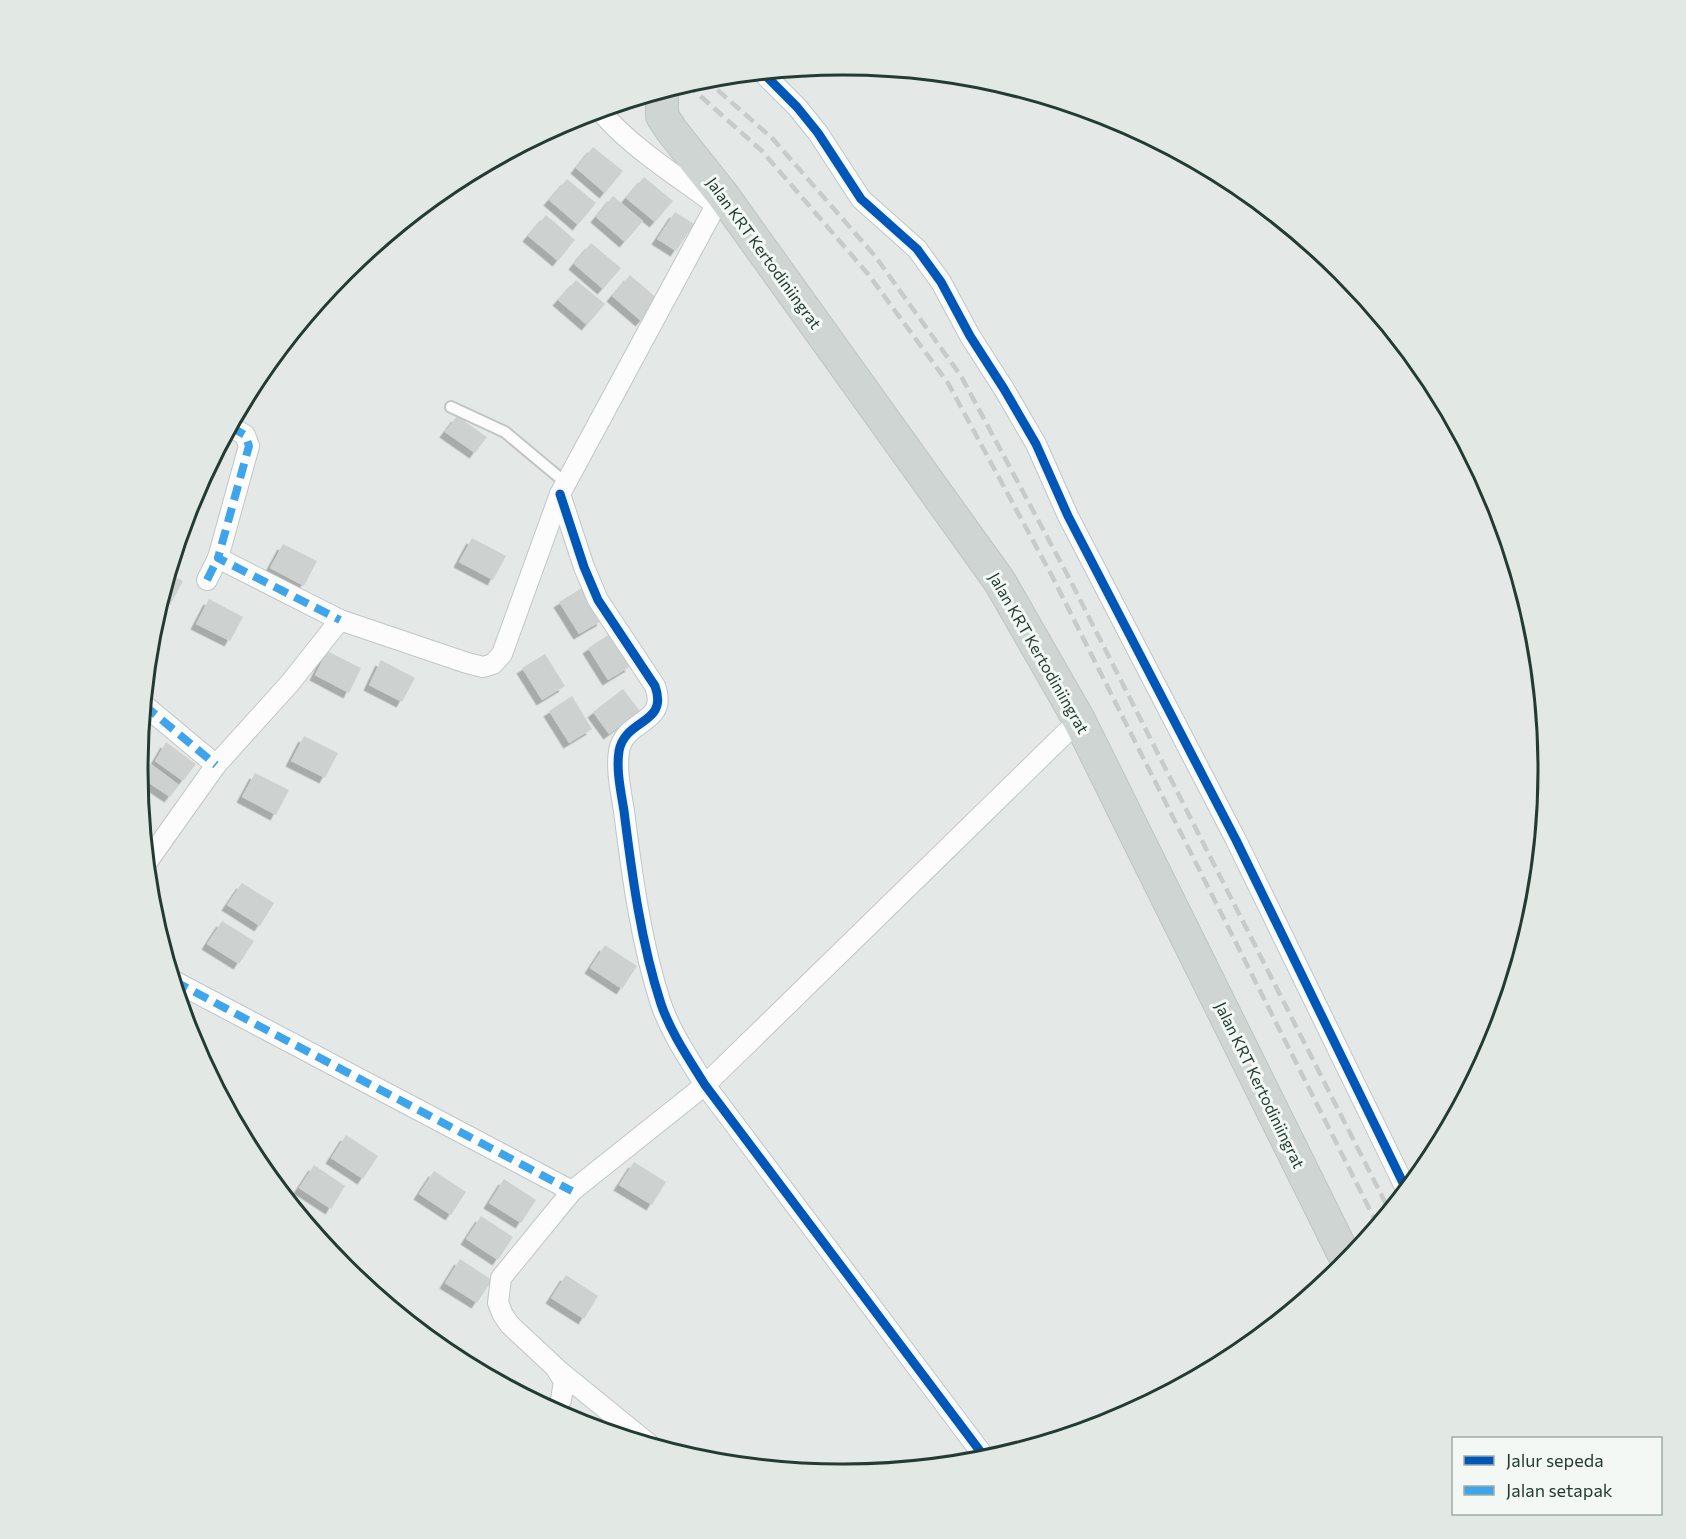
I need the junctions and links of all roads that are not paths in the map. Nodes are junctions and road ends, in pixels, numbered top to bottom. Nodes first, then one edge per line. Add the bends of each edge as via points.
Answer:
1 (769, 79) edge
2 (662, 99) edge
3 (607, 117) edge
4 (718, 199) junction
5 (451, 407) dead end
6 (237, 431) edge
7 (563, 489) junction
8 (218, 558) junction
9 (207, 580) dead end
10 (340, 620) junction
11 (151, 711) edge
12 (1079, 720) junction
13 (216, 765) junction
14 (153, 853) edge
15 (183, 986) edge
16 (705, 1085) junction
17 (1402, 1181) edge
18 (572, 1191) junction
19 (1342, 1252) edge
20 (555, 1367) junction
21 (559, 1403) edge
22 (633, 1431) edge
23 (980, 1451) edge

1 - 17 street via 818,133 861,199 917,249 1010,398 1236,840
2 - 4 main road, Jalan KRT Kertodiniingrat via 662,116
3 - 4 street via 626,135
4 - 7 street
4 - 12 main road, Jalan KRT Kertodiniingrat via 1000,582
5 - 7 lane via 505,432
6 - 8 street via 245,435 249,446
7 - 10 street via 537,552 510,637 493,664 483,667 467,663
7 - 16 street via 584,567 598,600 655,686 660,700 658,709 622,743 618,759 622,797 636,892 662,1005
8 - 9 street
8 - 10 street
10 - 13 street
11 - 13 street
12 - 16 street
12 - 19 main road, Jalan KRT Kertodiniingrat
13 - 14 street
15 - 18 street
16 - 18 street
16 - 23 street
18 - 20 street via 501,1278 499,1292 498,1303 510,1325
20 - 21 street via 564,1381
20 - 22 street

